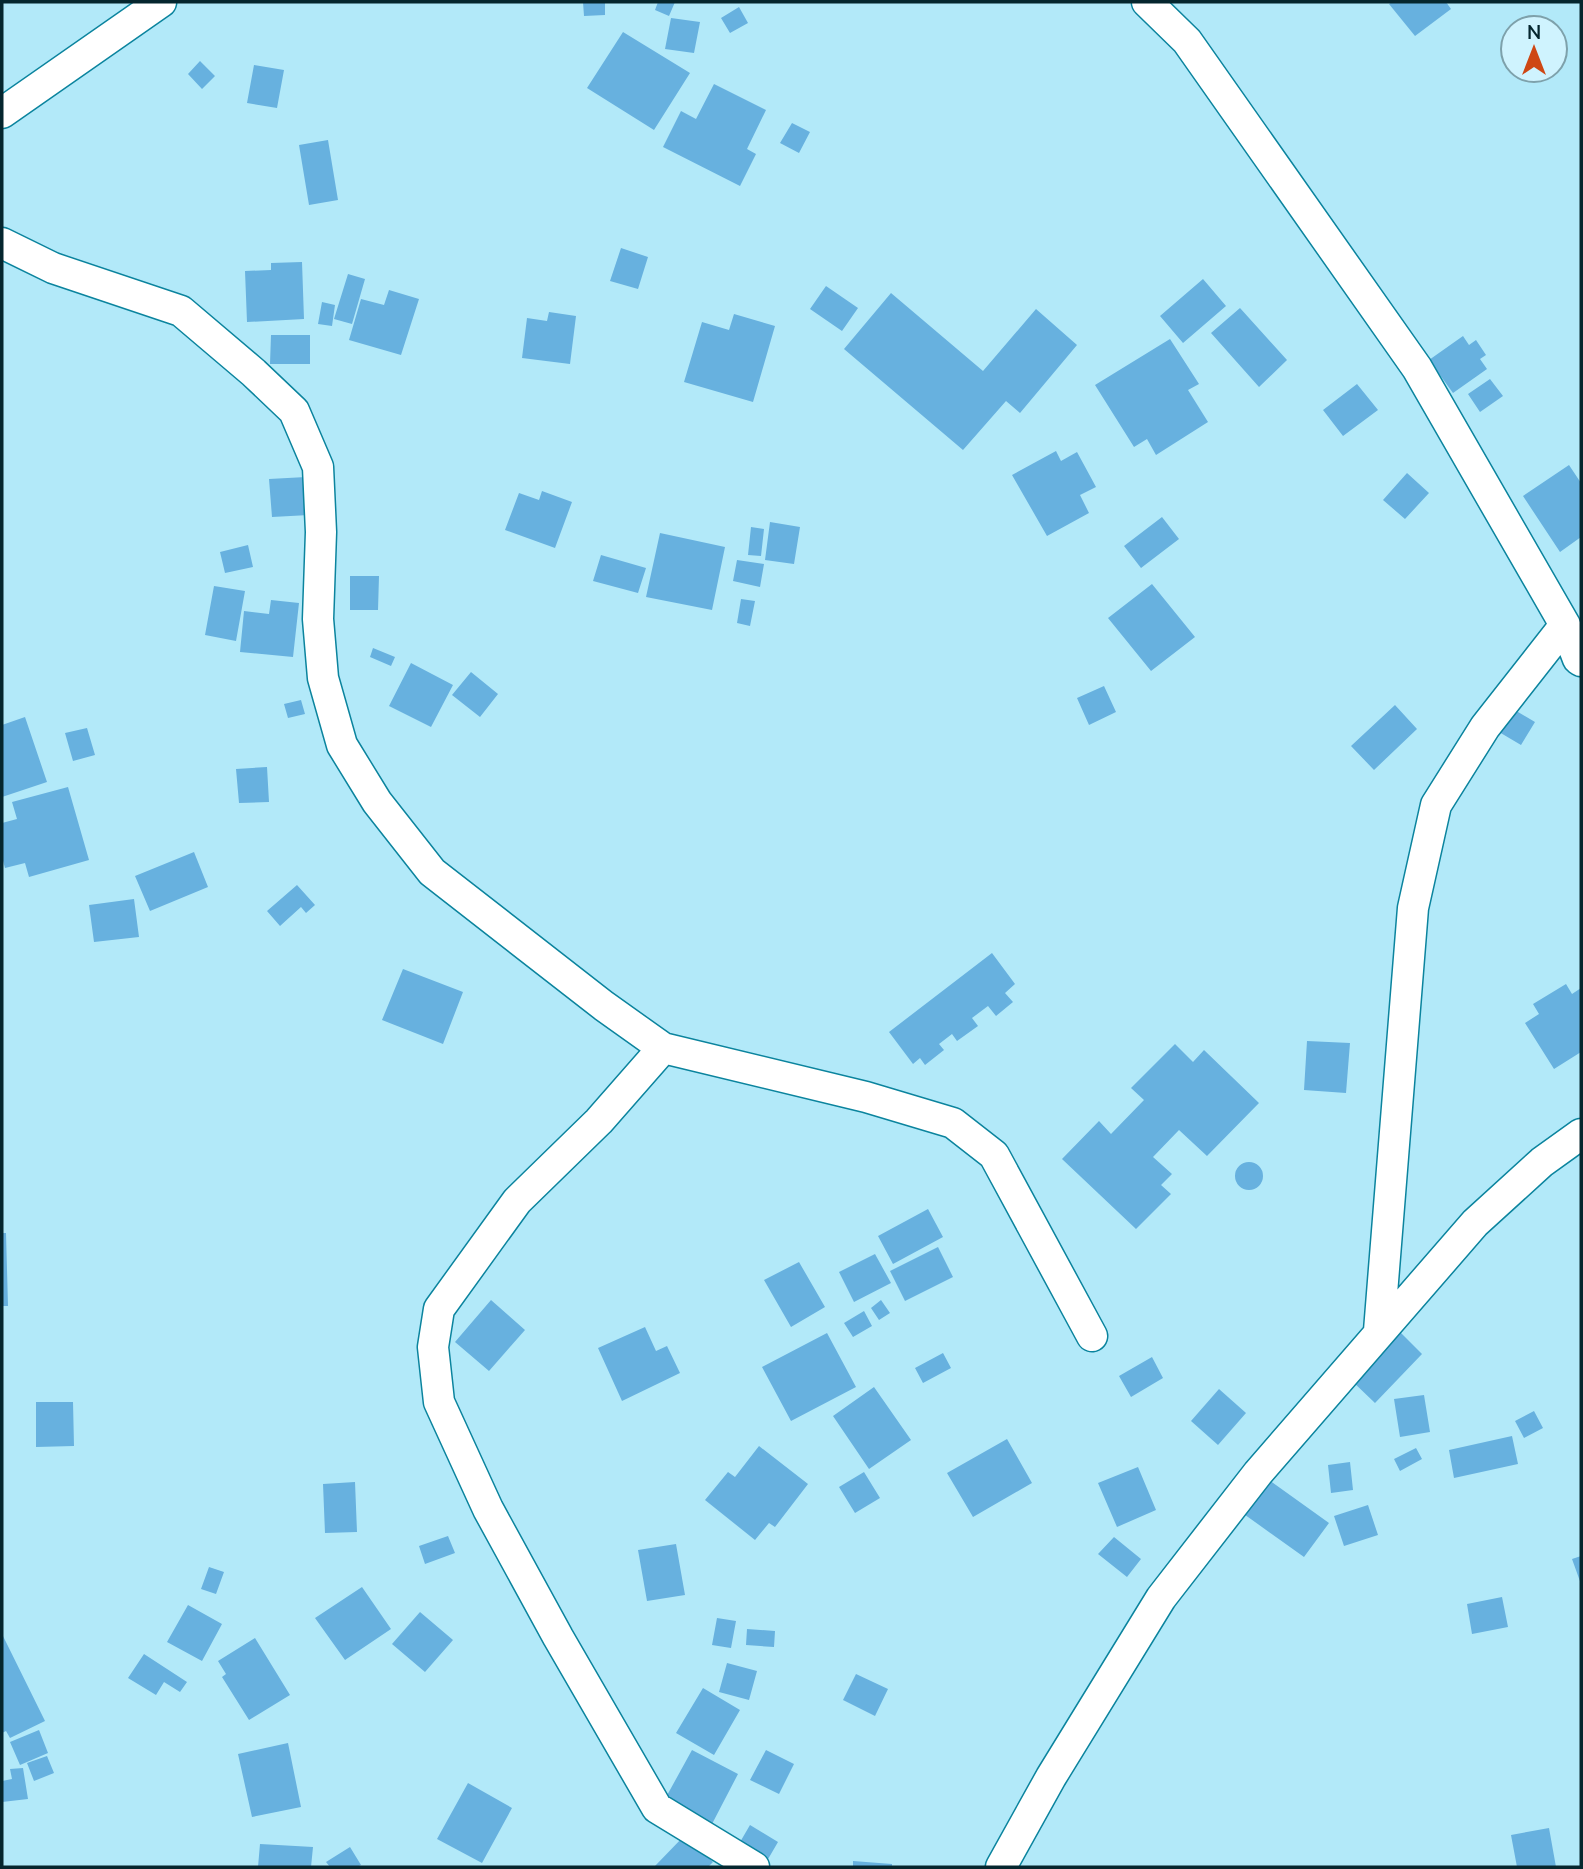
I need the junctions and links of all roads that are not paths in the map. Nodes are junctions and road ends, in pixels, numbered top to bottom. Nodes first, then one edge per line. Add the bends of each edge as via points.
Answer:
1 (161, 2) edge
2 (1147, 2) edge
3 (2, 113) edge
4 (2, 243) edge
5 (1564, 625) junction
6 (1580, 659) edge
7 (663, 1048) junction
8 (1581, 1134) edge
9 (1380, 1331) junction
10 (1092, 1336) dead end
11 (754, 1867) edge
12 (1001, 1867) edge

1 - 3 street
2 - 5 street via 1187,41 1417,368
4 - 7 street via 53,268 181,311 294,411 318,467 321,655 342,745 377,802 432,872
5 - 6 street
5 - 9 street via 1485,727 1436,805 1413,908
7 - 10 street via 953,1123 994,1155
7 - 11 street via 599,1121 517,1201 439,1309 433,1347 439,1402 488,1509 657,1808
8 - 9 street via 1542,1162 1475,1223
9 - 12 street via 1258,1473 1161,1598

